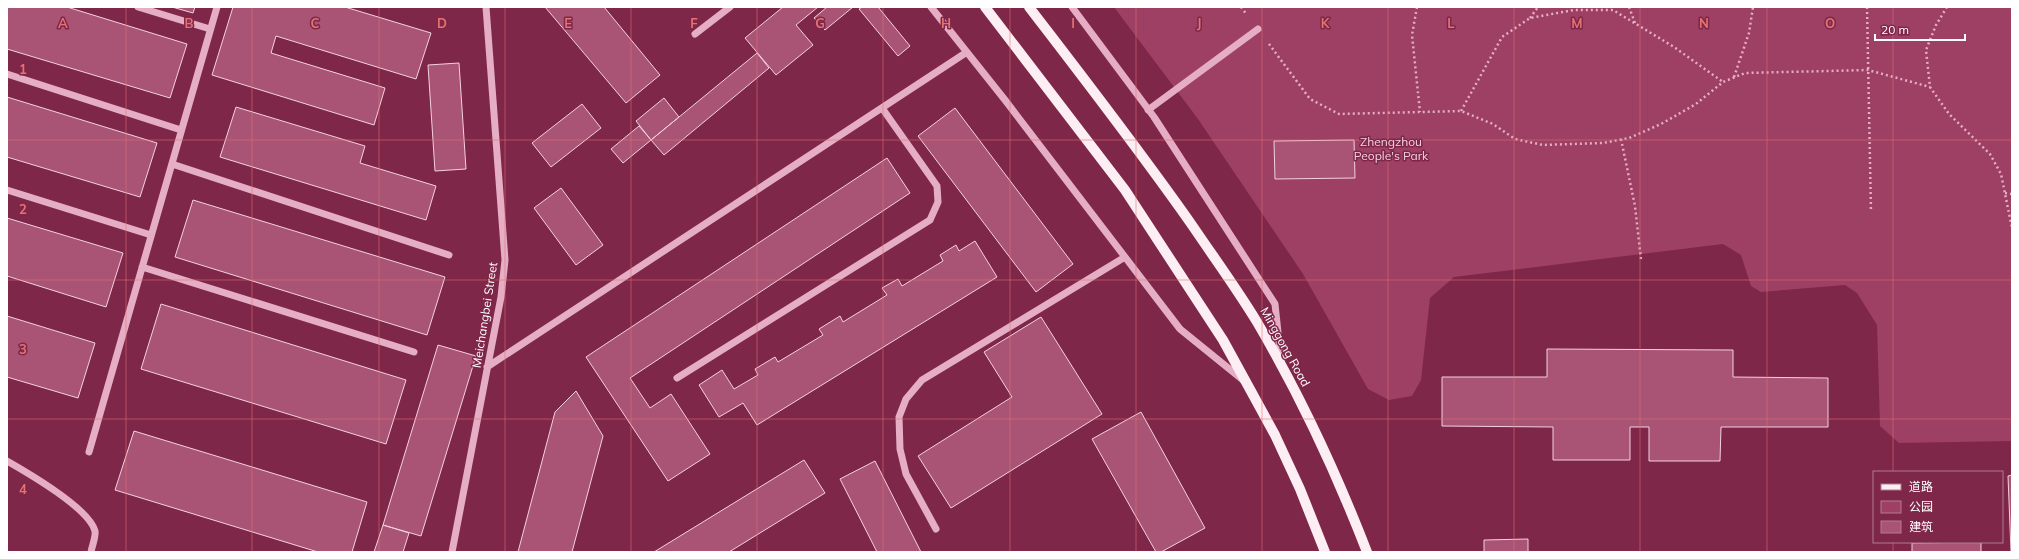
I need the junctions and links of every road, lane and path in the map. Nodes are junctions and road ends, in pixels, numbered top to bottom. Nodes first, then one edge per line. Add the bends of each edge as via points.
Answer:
1 (138, 7) edge
2 (217, 7) edge
3 (486, 7) edge
4 (730, 7) edge
5 (931, 7) edge
6 (985, 7) edge
7 (1029, 7) edge
8 (1072, 7) edge
9 (1241, 7) edge
10 (1417, 7) edge
11 (1538, 7) edge
12 (1629, 7) edge
13 (1753, 7) edge
14 (1867, 7) edge
15 (1947, 7) edge
16 (1530, 18) junction
17 (1636, 23) junction
18 (210, 29) junction
19 (1258, 29) junction
20 (695, 34) dead end
21 (967, 52) junction
22 (1868, 70) junction
23 (7, 74) edge
24 (1734, 77) junction
25 (1723, 82) junction
26 (1930, 87) junction
27 (882, 108) junction
28 (1148, 110) junction
29 (1461, 111) junction
30 (1420, 112) junction
31 (181, 130) junction
32 (1621, 139) junction
33 (172, 164) junction
34 (7, 190) edge
35 (2004, 193) junction
36 (2012, 194) edge
37 (1871, 212) dead end
38 (2012, 228) edge
39 (151, 235) junction
40 (449, 255) dead end
41 (1125, 257) junction
42 (1641, 259) dead end
43 (142, 267) junction
44 (414, 352) dead end
45 (1282, 365) junction
46 (487, 367) junction
47 (677, 378) dead end
48 (1248, 384) junction
49 (90, 452) dead end
50 (7, 461) edge
51 (936, 529) dead end
52 (91, 552) edge
53 (452, 552) edge
54 (1325, 552) edge
55 (1367, 552) edge

1 - 18 street
2 - 18 street
3 - 46 street, Meichangbei Street via 505,260 501,297
4 - 20 street
5 - 21 street
6 - 48 main road via 1125,190 1196,296
7 - 45 main road, Minggong Road via 1154,170 1228,276
8 - 28 street
9 - 19 path
10 - 30 path via 1412,35
11 - 16 path
12 - 17 path
13 - 24 path via 1749,33
14 - 22 path
15 - 26 path via 1926,50
16 - 17 path via 1574,10 1613,10
16 - 29 path via 1502,37
17 - 25 path
18 - 31 street
19 - 28 street
19 - 30 path via 1310,99 1339,114
21 - 27 street
21 - 41 street
22 - 24 path via 1745,73
22 - 26 path
22 - 37 path
23 - 31 street
24 - 25 path
25 - 32 path via 1696,104 1661,124
26 - 35 path via 1949,114 1990,154 2001,174
27 - 46 street
27 - 47 street via 937,186 938,202 930,220
28 - 45 street via 1276,304
29 - 30 path
29 - 32 path via 1493,124 1515,139 1544,145 1603,143
31 - 33 street
32 - 42 path via 1636,206
33 - 39 street
33 - 40 street
34 - 39 street
35 - 36 path
35 - 38 path
39 - 43 street
41 - 48 street via 1180,329
41 - 51 street via 922,380 906,399 899,417 900,449 906,474
43 - 44 street
43 - 49 street
45 - 55 main road, Minggong Road via 1335,473
46 - 53 street, Meichangbei Street
48 - 54 main road via 1300,489
50 - 52 street via 51,486 92,523 96,533

